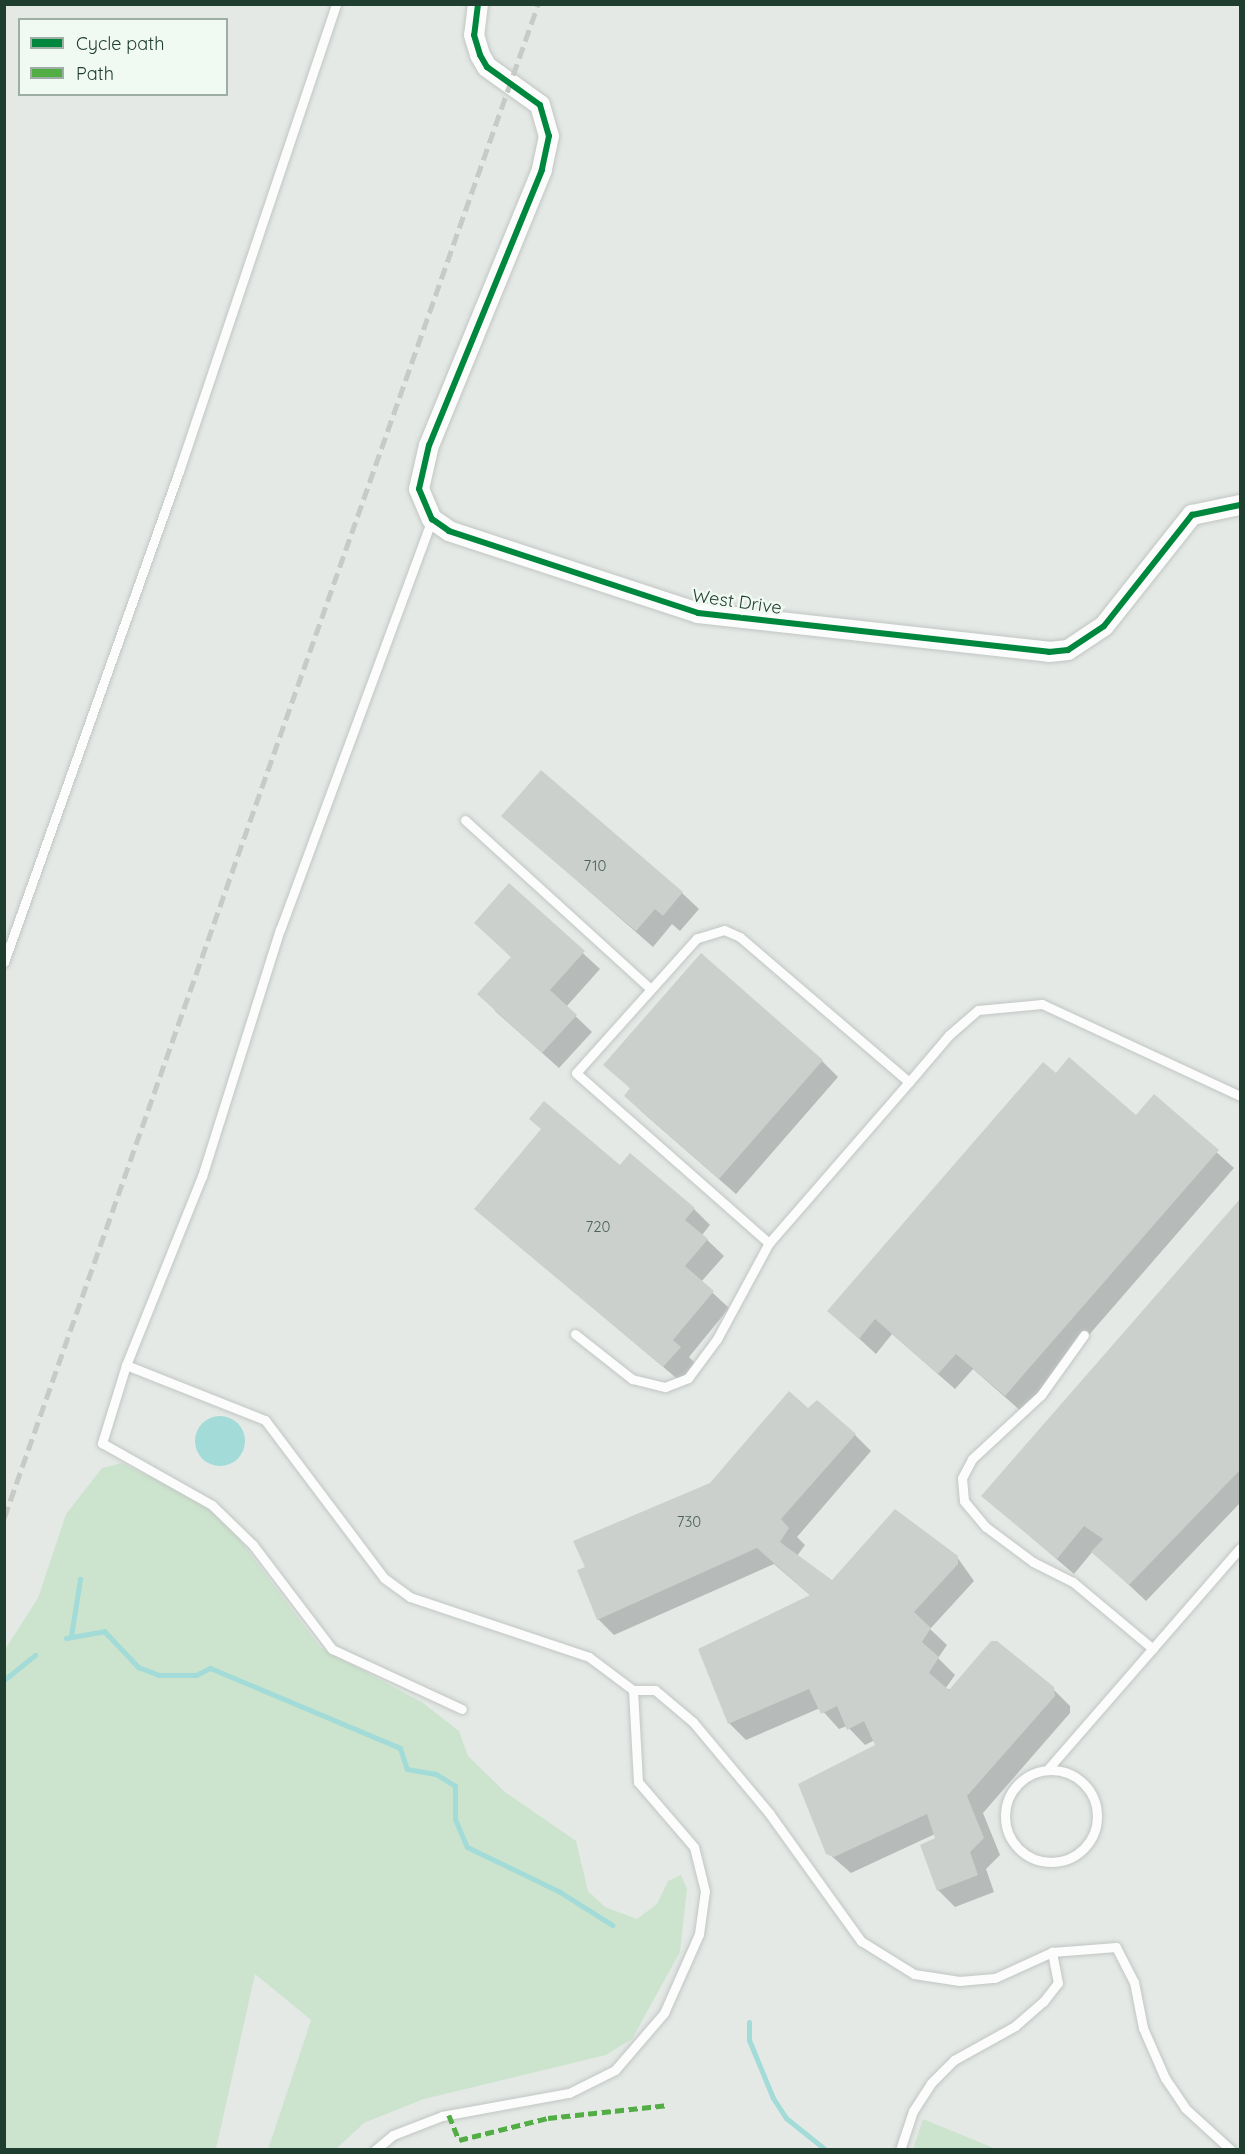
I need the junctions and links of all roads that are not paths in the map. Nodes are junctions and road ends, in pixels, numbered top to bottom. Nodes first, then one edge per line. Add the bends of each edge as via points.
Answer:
1 (336, 4) edge
2 (478, 4) edge
3 (1240, 505) edge
4 (432, 519) junction
5 (465, 820) dead end
6 (4, 962) edge
7 (651, 988) junction
8 (909, 1082) junction
9 (1240, 1096) edge
10 (769, 1243) junction
11 (575, 1334) dead end
12 (1084, 1335) dead end
13 (126, 1365) junction
14 (1240, 1548) edge
15 (1153, 1648) junction
16 (633, 1690) junction
17 (462, 1709) dead end
18 (1047, 1770) junction
19 (1052, 1952) junction
20 (375, 2150) edge
21 (900, 2150) edge
22 (1231, 2150) edge

1 - 6 lane via 179,471
2 - 4 street via 474,35 480,55 487,67 540,105 549,136 542,170 429,445 419,489
3 - 4 street, West Drive via 1192,515 1104,626 1068,651 1049,652 698,613 540,564 449,531
4 - 13 lane via 280,929 202,1176
5 - 7 lane
7 - 8 lane via 697,938 723,930 740,937
7 - 10 lane via 576,1073
8 - 9 lane via 978,1010 1042,1004
8 - 10 lane
10 - 11 lane via 717,1339 688,1378 665,1387 632,1379
12 - 15 lane via 1041,1395 972,1458 962,1478 964,1501 986,1527 1033,1562 1073,1582
13 - 16 lane via 265,1420 384,1578 410,1597 590,1657
13 - 17 lane via 102,1443 213,1505 253,1545 332,1649
14 - 15 lane
15 - 18 lane
16 - 19 lane via 655,1690 693,1722 769,1813 861,1941 914,1974 959,1981 995,1978
16 - 20 lane via 638,1782 694,1847 705,1891 699,1934 664,2013 615,2070 569,2093 442,2116 393,2135
18 - 18 lane via 1017,1784 1005,1815 1015,1846 1033,1859 1055,1862 1085,1847 1097,1817 1086,1786 1068,1773
19 - 21 lane via 1058,1983 1015,2026 954,2060 931,2083 913,2111
19 - 22 lane via 1116,1947 1134,1982 1143,2028 1165,2078 1185,2108

